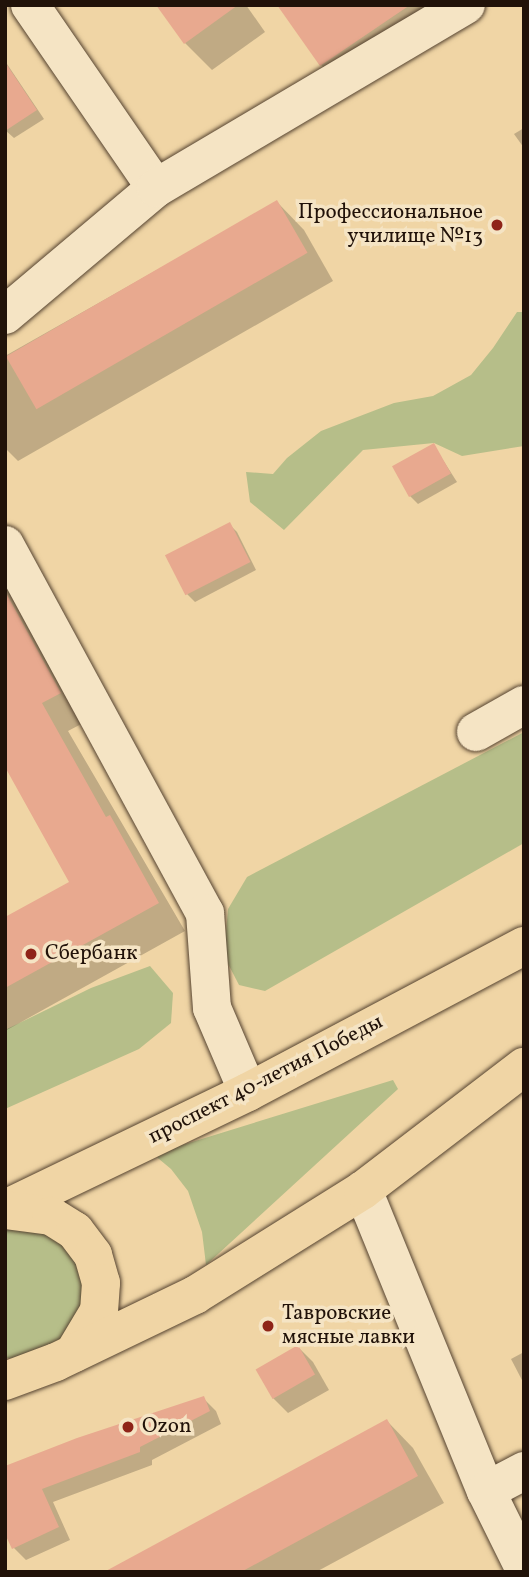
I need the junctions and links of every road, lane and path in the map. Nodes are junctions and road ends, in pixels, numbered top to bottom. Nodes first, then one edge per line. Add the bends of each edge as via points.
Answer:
1 (30, 5) edge
2 (466, 5) edge
3 (156, 188) junction
4 (5, 314) edge
5 (5, 545) edge
6 (524, 705) edge
7 (476, 732) dead end
8 (524, 947) edge
9 (524, 1067) edge
10 (248, 1092) junction
11 (363, 1190) junction
12 (5, 1209) edge
13 (74, 1353) junction
14 (13, 1373) edge
15 (524, 1471) edge
16 (486, 1491) junction
17 (524, 1568) edge

1 - 3 lane
2 - 3 lane
3 - 4 lane
5 - 10 lane via 205,913 212,1008
6 - 7 lane
8 - 10 main road, проспект 40-летия Победы
9 - 11 main road
10 - 12 main road, проспект 40-летия Победы
11 - 13 main road via 195,1295
11 - 16 lane
12 - 13 main road via 51,1216 75,1231 93,1255 101,1283 99,1311
13 - 14 main road
15 - 16 lane
16 - 17 lane

